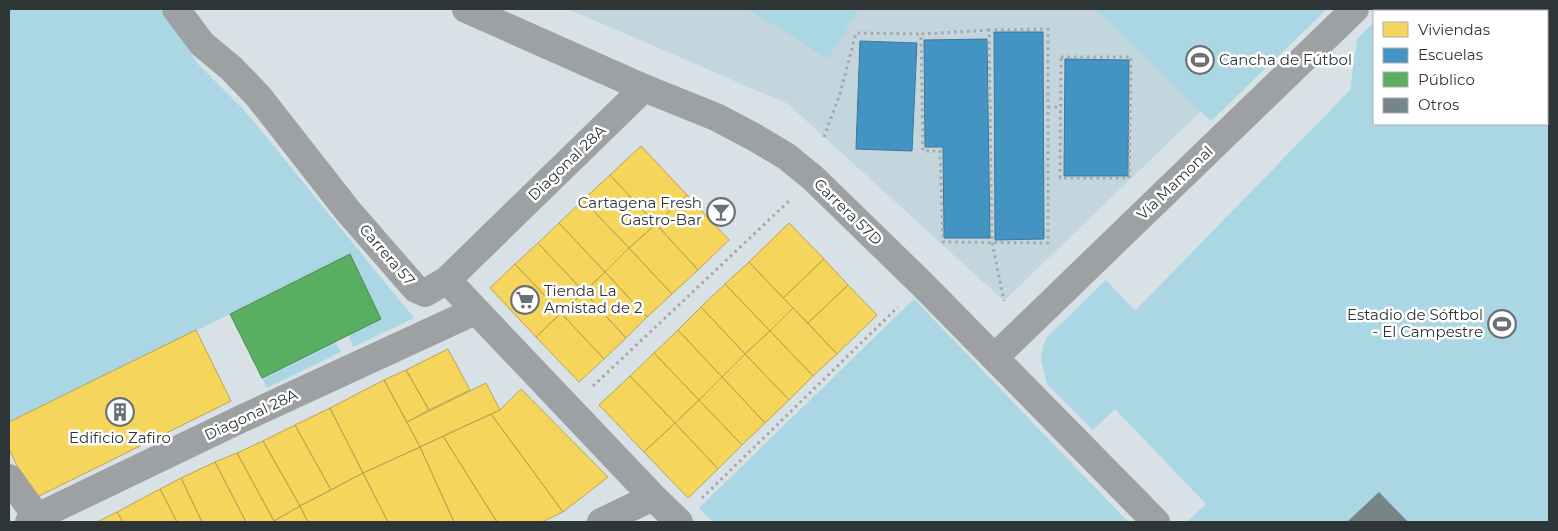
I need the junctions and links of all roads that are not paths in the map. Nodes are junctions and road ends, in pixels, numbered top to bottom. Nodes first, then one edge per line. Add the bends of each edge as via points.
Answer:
1 (176, 9) edge
2 (466, 9) edge
3 (1355, 9) edge
4 (644, 88) junction
5 (447, 280) junction
6 (475, 311) junction
7 (995, 357) junction
8 (9, 478) edge
9 (653, 497) junction
10 (33, 520) edge
11 (601, 522) edge
12 (679, 522) edge
13 (1156, 522) edge

1 - 5 street, Carrera 57 via 202,44 258,96 348,212 416,289 425,293
2 - 4 street, Carrera 57D
3 - 7 street, Vía Mamonal
4 - 5 street, Diagonal 28A
4 - 7 street, Carrera 57D via 716,117 786,156 813,178
5 - 6 street
6 - 9 street
6 - 10 street, Diagonal 28A
7 - 13 street, Carrera 57D
8 - 10 street
9 - 11 street
9 - 12 street

